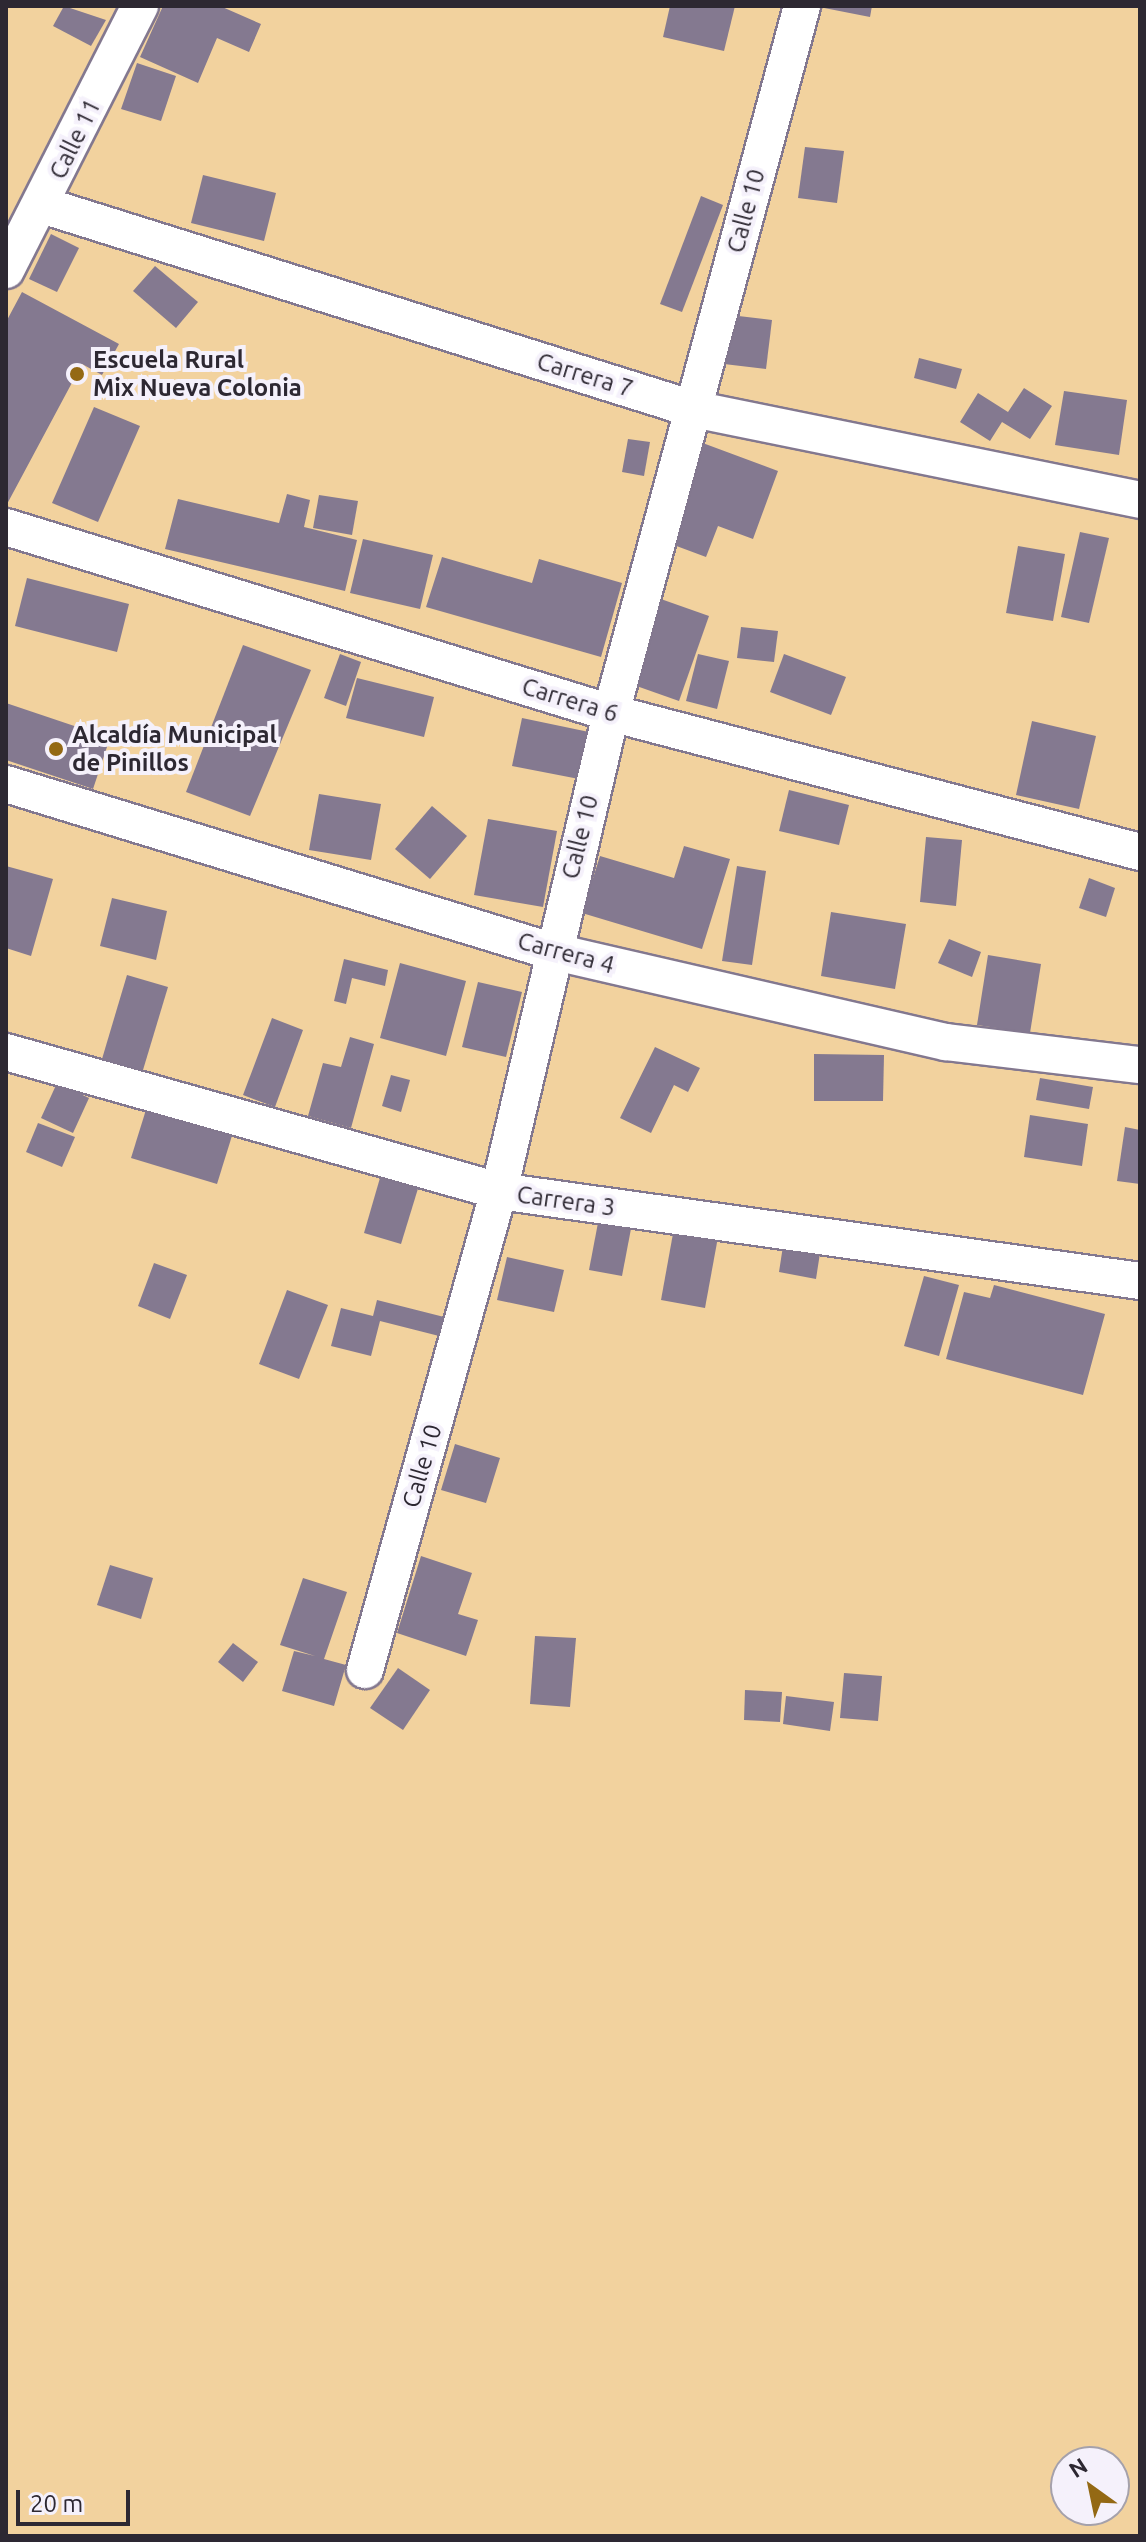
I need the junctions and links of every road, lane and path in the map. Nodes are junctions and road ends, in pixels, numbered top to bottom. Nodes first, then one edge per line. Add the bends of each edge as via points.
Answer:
1 (140, 6) edge
2 (802, 6) edge
3 (42, 205) junction
4 (6, 270) edge
5 (693, 409) junction
6 (1140, 500) edge
7 (6, 527) edge
8 (611, 713) junction
9 (6, 784) edge
10 (1140, 852) edge
11 (551, 951) junction
12 (6, 1052) edge
13 (1140, 1065) edge
14 (499, 1191) junction
15 (1140, 1281) edge
16 (365, 1670) dead end

1 - 3 street, Calle 11
2 - 5 street, Calle 10
3 - 4 street, Calle 11
3 - 5 street, Carrera 7
5 - 6 street, Carrera 7
5 - 8 street, Calle 10
7 - 8 street, Carrera 6
8 - 10 street, Carrera 6
8 - 11 street, Calle 10
9 - 11 street, Carrera 4
11 - 13 street, Carrera 4 via 946,1042
11 - 14 street, Calle 10
12 - 14 street, Carrera 3
14 - 15 street, Carrera 3
14 - 16 street, Calle 10

